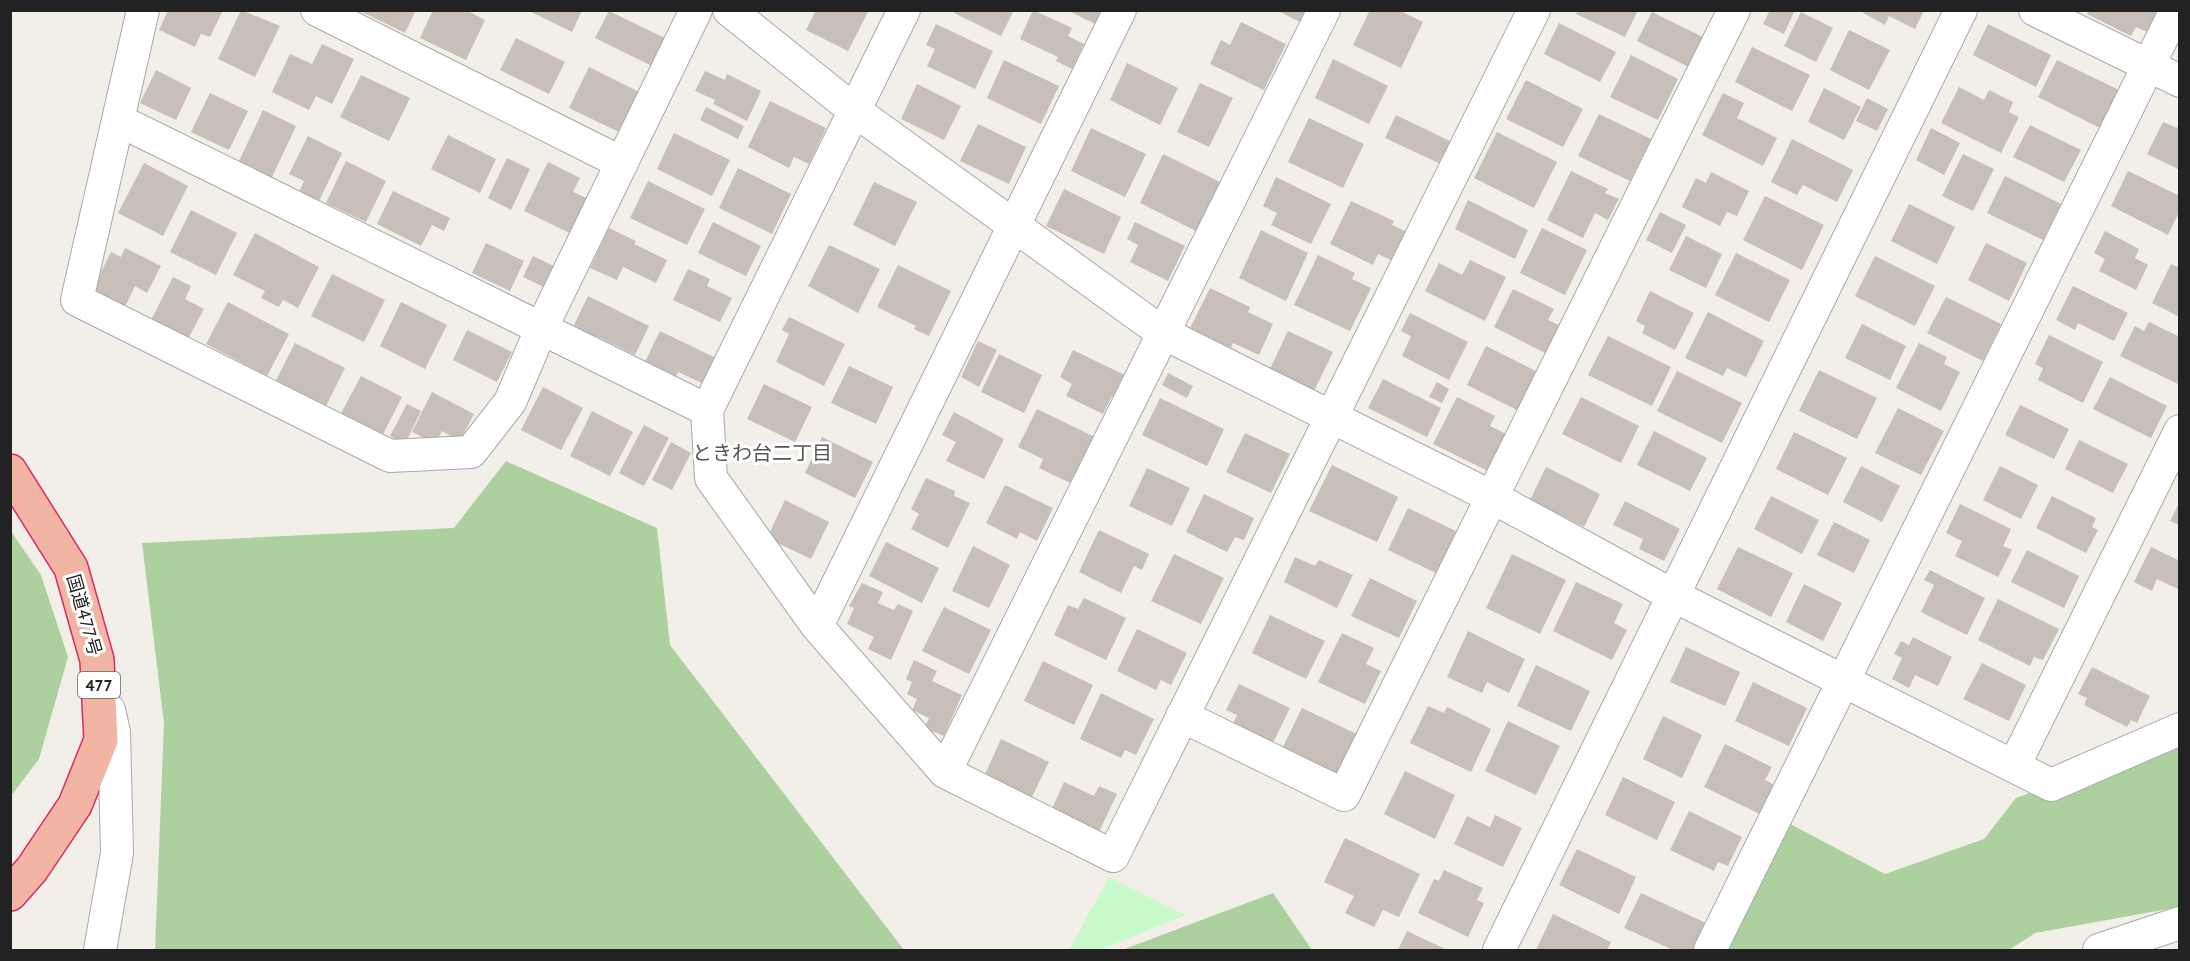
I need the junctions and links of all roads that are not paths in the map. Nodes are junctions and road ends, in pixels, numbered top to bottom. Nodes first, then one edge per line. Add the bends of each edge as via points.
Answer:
1 (143, 10) edge
2 (317, 10) edge
3 (696, 10) edge
4 (729, 10) edge
5 (904, 10) edge
6 (1120, 10) edge
7 (1324, 10) edge
8 (1534, 10) edge
9 (1734, 10) edge
10 (1961, 10) edge
11 (2036, 10) edge
12 (2176, 10) edge
13 (2148, 66) junction
14 (2180, 81) edge
15 (855, 111) junction
16 (118, 120) junction
17 (622, 162) junction
18 (1014, 225) junction
19 (542, 327) junction
20 (1163, 333) junction
21 (707, 410) junction
22 (1331, 417) junction
23 (2180, 431) edge
24 (10, 471) edge
25 (1492, 497) junction
26 (1674, 596) junction
27 (817, 626) junction
28 (97, 660) junction
29 (1844, 681) junction
30 (1182, 716) junction
31 (2180, 729) edge
32 (2014, 766) junction
33 (945, 772) junction
34 (10, 894) edge
35 (2180, 922) edge
36 (100, 951) edge
37 (1499, 951) edge
38 (1710, 951) edge
39 (2099, 951) edge

1 - 16 street
2 - 17 street
3 - 17 street
4 - 15 street
5 - 15 street
6 - 18 street
7 - 20 street
8 - 22 street
9 - 25 street
10 - 26 street
11 - 13 street
12 - 13 street
13 - 14 street
13 - 29 street
15 - 18 street
15 - 21 street
16 - 19 street
16 - 19 street via 76,300 390,456 471,452 510,402
17 - 19 street
18 - 20 street
18 - 27 street
19 - 21 street
20 - 22 street
20 - 33 street
21 - 27 street via 711,478
22 - 25 street
22 - 30 street
23 - 32 street
24 - 28 highway, 国道477号 / 477 via 71,568
25 - 26 street
25 - 30 street via 1344,795
26 - 29 street
26 - 37 street
27 - 33 street
28 - 34 highway, 国道477号 / 477 via 101,740 75,805 32,869
28 - 36 street via 114,732 117,853
29 - 32 street
29 - 38 street
30 - 33 street via 1113,856
31 - 32 street via 2051,785
35 - 39 street

